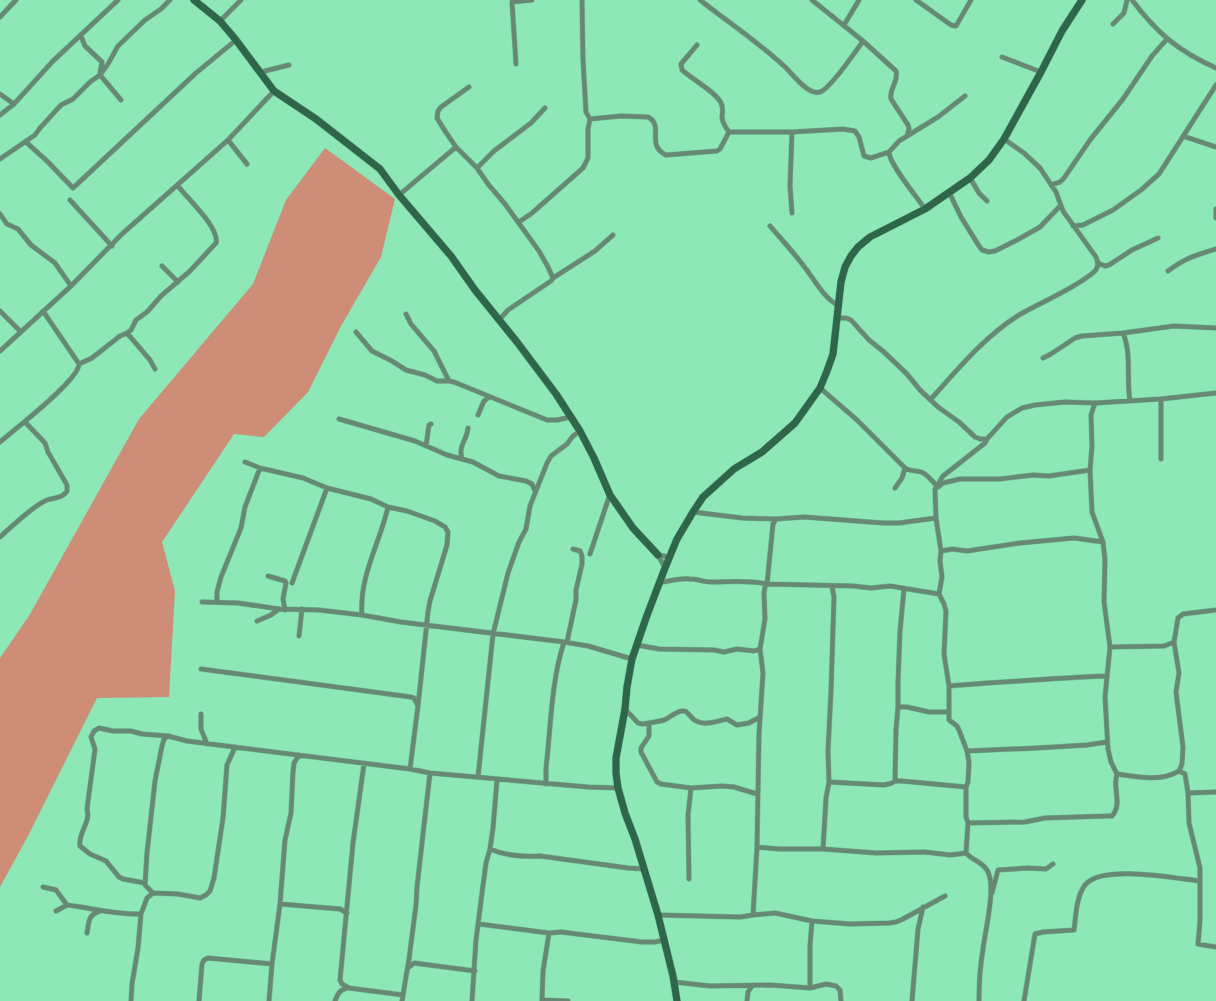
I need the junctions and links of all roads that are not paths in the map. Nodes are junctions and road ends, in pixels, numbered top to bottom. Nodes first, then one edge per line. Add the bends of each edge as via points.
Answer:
1 (16, 0) edge
2 (118, 0) edge
3 (170, 0) edge
4 (194, 0) edge
5 (241, 0) edge
6 (532, 0) edge
7 (582, 0) edge
8 (700, 0) edge
9 (812, 0) edge
10 (859, 0) edge
11 (916, 0) edge
12 (971, 0) edge
13 (1082, 0) edge
14 (1128, 0) edge
15 (1132, 0) edge
16 (0, 17) edge
17 (220, 21) junction
18 (1113, 24) dead end
19 (844, 25) junction
20 (81, 36) junction
21 (1167, 39) junction
22 (236, 40) junction
23 (863, 41) junction
24 (697, 44) dead end
25 (1002, 57) dead end
26 (516, 64) dead end
27 (290, 65) dead end
28 (1216, 68) edge
29 (261, 72) junction
30 (1041, 72) junction
31 (100, 75) junction
32 (1216, 85) edge
33 (469, 87) dead end
34 (274, 91) junction
35 (0, 94) edge
36 (965, 96) dead end
37 (121, 100) dead end
38 (14, 104) junction
39 (545, 108) dead end
40 (0, 115) edge
41 (590, 119) junction
42 (729, 132) junction
43 (792, 132) junction
44 (907, 136) junction
45 (1183, 136) junction
46 (1004, 139) junction
47 (228, 140) junction
48 (26, 142) junction
49 (456, 146) junction
50 (1216, 147) edge
51 (889, 152) junction
52 (0, 159) edge
53 (247, 164) dead end
54 (477, 168) junction
55 (970, 178) junction
56 (1051, 185) junction
57 (178, 186) junction
58 (949, 192) junction
59 (399, 195) junction
60 (70, 200) dead end
61 (987, 201) dead end
62 (1060, 206) junction
63 (925, 209) junction
64 (1216, 209) edge
65 (792, 213) dead end
66 (0, 214) edge
67 (1216, 218) edge
68 (519, 222) junction
69 (770, 226) dead end
70 (1073, 226) junction
71 (614, 235) dead end
72 (1158, 238) dead end
73 (112, 246) junction
74 (1216, 249) edge
75 (1098, 263) junction
76 (162, 266) dead end
77 (1168, 271) dead end
78 (553, 278) junction
79 (178, 282) junction
80 (71, 286) junction
81 (839, 306) junction
82 (0, 311) edge
83 (44, 311) junction
84 (406, 314) dead end
85 (838, 318) junction
86 (499, 320) junction
87 (1216, 328) edge
88 (21, 332) junction
89 (356, 332) dead end
90 (127, 333) junction
91 (1123, 333) junction
92 (0, 351) edge
93 (1043, 358) dead end
94 (79, 364) junction
95 (155, 369) dead end
96 (450, 380) junction
97 (820, 388) junction
98 (1216, 394) edge
99 (489, 397) junction
100 (931, 399) junction
101 (1161, 399) junction
102 (1130, 401) junction
103 (1095, 403) junction
104 (478, 415) dead end
105 (571, 417) junction
106 (339, 419) dead end
107 (25, 422) junction
108 (431, 424) dead end
109 (468, 428) dead end
110 (580, 431) junction
111 (986, 439) junction
112 (0, 442) edge
113 (426, 446) junction
114 (462, 459) junction
115 (1161, 459) dead end
116 (245, 462) dead end
117 (260, 468) junction
118 (905, 468) junction
119 (1090, 470) junction
120 (532, 484) junction
121 (538, 484) junction
122 (936, 487) junction
123 (327, 488) junction
124 (895, 488) dead end
125 (535, 491) junction
126 (610, 494) junction
127 (388, 507) junction
128 (693, 512) junction
129 (768, 518) junction
130 (936, 518) junction
131 (776, 519) junction
132 (773, 524) junction
133 (0, 537) edge
134 (1103, 542) junction
135 (573, 549) dead end
136 (941, 551) junction
137 (590, 554) dead end
138 (658, 555) junction
139 (670, 557) junction
140 (665, 568) junction
141 (268, 576) dead end
142 (659, 582) junction
143 (292, 583) dead end
144 (767, 584) junction
145 (832, 586) junction
146 (904, 589) junction
147 (939, 594) junction
148 (202, 602) dead end
149 (217, 602) junction
150 (279, 609) junction
151 (302, 609) junction
152 (285, 610) junction
153 (1216, 610) edge
154 (362, 615) junction
155 (257, 621) dead end
156 (427, 625) junction
157 (493, 634) junction
158 (299, 636) dead end
159 (566, 642) junction
160 (1174, 642) junction
161 (637, 645) junction
162 (1110, 647) junction
163 (760, 649) junction
164 (754, 651) junction
165 (762, 656) junction
166 (632, 659) junction
167 (201, 669) dead end
168 (1107, 676) junction
169 (949, 686) junction
170 (418, 706) junction
171 (898, 707) junction
172 (625, 709) junction
173 (949, 712) junction
174 (201, 714) dead end
175 (760, 717) junction
176 (649, 723) junction
177 (168, 736) junction
178 (1108, 742) junction
179 (207, 744) junction
180 (235, 747) junction
181 (966, 751) junction
182 (299, 755) junction
183 (364, 764) junction
184 (410, 769) junction
185 (1179, 771) junction
186 (430, 773) junction
187 (1117, 774) junction
188 (478, 777) junction
189 (497, 780) junction
190 (895, 781) junction
191 (829, 782) junction
192 (546, 784) junction
193 (966, 787) junction
194 (618, 788) junction
195 (691, 788) junction
196 (1216, 792) edge
197 (1188, 793) junction
198 (758, 794) junction
199 (968, 823) junction
200 (757, 847) junction
201 (823, 848) junction
202 (490, 849) junction
203 (966, 853) junction
204 (1053, 864) dead end
205 (644, 868) junction
206 (689, 879) dead end
207 (1199, 881) junction
208 (145, 883) junction
209 (43, 887) dead end
210 (153, 893) junction
211 (945, 896) dead end
212 (990, 900) junction
213 (280, 904) junction
214 (67, 905) junction
215 (923, 907) junction
216 (100, 911) junction
217 (56, 912) dead end
218 (347, 913) junction
219 (141, 914) junction
220 (658, 915) junction
221 (753, 915) junction
222 (812, 921) junction
223 (479, 924) junction
224 (87, 932) dead end
225 (549, 932) junction
226 (664, 940) junction
227 (1216, 947) edge
228 (409, 959) junction
229 (414, 963) junction
230 (272, 964) junction
231 (408, 968) junction
232 (475, 971) junction
233 (674, 982) junction
234 (742, 986) junction
235 (752, 986) junction
236 (347, 988) junction
237 (810, 988) junction
238 (748, 992) junction
239 (403, 995) junction
240 (542, 1000) edge
241 (131, 1001) edge
242 (199, 1001) edge
243 (269, 1001) edge
244 (335, 1001) edge
245 (402, 1001) edge
246 (472, 1001) edge
247 (568, 1001) edge
248 (677, 1001) edge
249 (747, 1001) edge
250 (841, 1001) edge
251 (912, 1001) edge
252 (979, 1001) edge
253 (1024, 1001) edge

1 - 16 street
2 - 20 street
3 - 31 street via 118,46
4 - 17 street
5 - 17 street
6 - 26 street via 512,2
7 - 41 street via 586,112
8 - 23 street via 813,92 827,88
9 - 19 street
10 - 19 street
11 - 12 street via 956,26
13 - 30 street via 1062,31
14 - 18 street via 1124,13
15 - 21 street
17 - 22 street
19 - 23 street
20 - 31 street via 85,46 102,62
20 - 38 street via 53,61
21 - 28 street
21 - 56 street via 1064,178
22 - 29 street
22 - 48 street via 196,73 73,188
23 - 44 street via 896,71 897,78 890,99 908,126
24 - 42 street via 681,64 682,70 720,101 723,107 722,118
25 - 30 street
27 - 29 street
29 - 34 street
30 - 46 street
31 - 37 street
31 - 48 street via 73,99 61,105
32 - 45 street
33 - 49 street via 441,107 437,115
34 - 47 street
34 - 59 street via 316,119 380,169
35 - 38 street
36 - 44 street
38 - 40 street
39 - 54 street
41 - 42 street via 648,117 652,119 655,127 655,144 661,153 666,155 717,151
41 - 68 street via 588,158 583,168
42 - 43 street
43 - 51 street via 851,130 859,137 864,156 871,158
43 - 65 street
44 - 51 street
45 - 50 street
45 - 70 street via 1159,174 1141,190 1114,210 1083,225
46 - 55 street via 989,160
46 - 56 street via 1032,159
47 - 53 street
47 - 57 street
48 - 52 street
49 - 54 street
49 - 59 street
51 - 63 street via 897,170
54 - 68 street
55 - 58 street
55 - 61 street
56 - 62 street
57 - 73 street via 122,234
57 - 79 street via 211,225 217,240 212,249
58 - 62 street via 960,217 978,246 989,252 1040,227
58 - 63 street
59 - 86 street via 451,256
60 - 73 street
62 - 70 street
63 - 81 street via 858,247 845,267
64 - 67 street
66 - 80 street via 7,224 18,229 31,245 55,263
68 - 78 street via 539,251
69 - 81 street via 826,296
70 - 75 street via 1092,250
71 - 78 street
72 - 75 street via 1132,250 1109,265
73 - 80 street
74 - 77 street via 1181,261
75 - 100 street via 1098,268 1086,278 1019,315 994,334
76 - 79 street
78 - 86 street via 508,310
79 - 90 street via 136,320
80 - 83 street
81 - 85 street
82 - 88 street
83 - 88 street
83 - 94 street
84 - 96 street via 411,324 434,351
85 - 97 street via 833,354
85 - 100 street via 851,320
86 - 105 street
87 - 91 street via 1174,326
88 - 92 street
89 - 96 street via 372,351 406,370 437,381
90 - 94 street via 92,358
90 - 95 street
91 - 93 street via 1078,337
91 - 102 street
94 - 107 street via 74,376
96 - 99 street
97 - 118 street via 862,424
97 - 128 street via 795,423 762,452 734,469 715,485
98 - 101 street
99 - 104 street via 484,401
99 - 105 street via 547,420
100 - 111 street via 975,437
101 - 102 street
101 - 115 street
102 - 103 street
103 - 111 street via 1065,402 1022,408 1007,417
103 - 119 street via 1091,415
105 - 110 street
106 - 113 street
107 - 112 street
107 - 133 street via 45,443 67,485 67,491 60,497 47,500 22,517
108 - 113 street
109 - 114 street via 461,447
110 - 121 street via 551,456
110 - 126 street
111 - 122 street via 985,444 943,476
113 - 114 street
114 - 120 street via 483,466 499,476
116 - 117 street
117 - 123 street via 303,478
117 - 149 street via 245,507 241,528 221,577
118 - 122 street via 909,471 922,472
118 - 124 street
119 - 122 street via 1049,476 960,479
119 - 134 street via 1092,512
120 - 121 street
120 - 125 street
121 - 125 street
122 - 130 street
123 - 127 street via 371,499
123 - 143 street
125 - 157 street via 526,529 508,573
126 - 137 street
126 - 138 street via 633,528
127 - 154 street via 366,574
127 - 156 street via 435,521 448,532 447,545 430,601
128 - 129 street via 742,518
128 - 139 street
129 - 131 street
129 - 132 street
130 - 131 street via 883,524 804,517
130 - 136 street
131 - 132 street
132 - 144 street
134 - 136 street via 1074,538
134 - 162 street via 1104,602
135 - 159 street via 580,551 582,564
136 - 147 street via 942,577
138 - 139 street
138 - 140 street
139 - 140 street
140 - 142 street
141 - 152 street via 286,583 283,599
142 - 144 street via 684,579
142 - 161 street
144 - 145 street
144 - 163 street via 764,593 765,620
145 - 146 street via 890,586
145 - 191 street via 834,597
146 - 147 street
146 - 171 street
147 - 169 street via 946,611 944,654
148 - 149 street
149 - 150 street
150 - 152 street
150 - 155 street
151 - 152 street
151 - 154 street
151 - 158 street
153 - 160 street via 1180,616
154 - 156 street
156 - 157 street
156 - 170 street
157 - 159 street
157 - 188 street
159 - 166 street
159 - 192 street via 560,654 557,673
160 - 162 street via 1164,646
160 - 185 street via 1179,673 1176,692 1183,747
161 - 164 street via 724,652 741,649
161 - 166 street
162 - 168 street
163 - 164 street
163 - 165 street
164 - 165 street
165 - 175 street via 763,688
166 - 172 street
167 - 170 street via 411,697
168 - 169 street
168 - 178 street
169 - 173 street
170 - 184 street
171 - 173 street
171 - 190 street
172 - 176 street via 638,723
172 - 194 street via 616,758
173 - 181 street via 950,720 956,726
174 - 179 street via 201,729
175 - 176 street via 749,723 737,725 727,719 704,723 697,722 684,711 665,720
175 - 198 street
176 - 195 street via 649,736 641,752 654,778 661,784
177 - 179 street
177 - 208 street via 164,739 155,781
177 - 208 street via 99,728 91,737 96,749 87,809 88,818 79,837 80,846 106,861 119,877
178 - 181 street
178 - 187 street via 1111,762
179 - 180 street
180 - 182 street
180 - 210 street via 227,765 223,818 210,892 200,898
181 - 193 street via 969,774
182 - 183 street
182 - 213 street via 294,763
183 - 184 street
183 - 218 street
184 - 186 street
185 - 187 street via 1164,777
185 - 197 street via 1185,774
186 - 188 street
186 - 228 street
187 - 199 street via 1115,779 1118,799 1112,816
188 - 189 street
189 - 192 street
189 - 202 street
190 - 191 street via 884,785
190 - 193 street
191 - 201 street
192 - 194 street
193 - 199 street
194 - 205 street
195 - 198 street via 728,786
195 - 206 street via 688,815
196 - 197 street
197 - 207 street via 1189,823 1200,868
198 - 200 street
199 - 203 street
200 - 201 street
200 - 221 street
201 - 203 street via 876,853
202 - 205 street via 502,854
202 - 223 street
203 - 212 street via 987,870 990,879
204 - 212 street via 1046,869 998,870
205 - 220 street
207 - 227 street via 1198,944
207 - 253 street via 1132,874 1094,878 1085,885 1079,897 1074,930 1035,934
208 - 210 street
209 - 214 street via 56,890
210 - 219 street via 147,898
211 - 215 street
212 - 252 street
213 - 218 street via 340,909
213 - 230 street
214 - 216 street
214 - 217 street
215 - 222 street via 896,922 889,923
215 - 251 street via 918,929
216 - 219 street
216 - 224 street via 90,917
218 - 236 street via 340,980
219 - 241 street
220 - 221 street
220 - 226 street
221 - 222 street via 775,913
222 - 237 street
223 - 225 street
223 - 232 street
225 - 226 street via 642,942
225 - 240 street
226 - 233 street
228 - 229 street
228 - 231 street
229 - 231 street
229 - 232 street
230 - 242 street via 208,958 204,960
230 - 243 street
231 - 239 street
232 - 246 street
233 - 234 street
233 - 248 street
234 - 235 street
234 - 238 street
235 - 237 street
235 - 238 street
236 - 239 street
236 - 244 street via 341,989
237 - 250 street via 826,984 836,986 840,990
238 - 249 street
239 - 245 street
240 - 247 street

